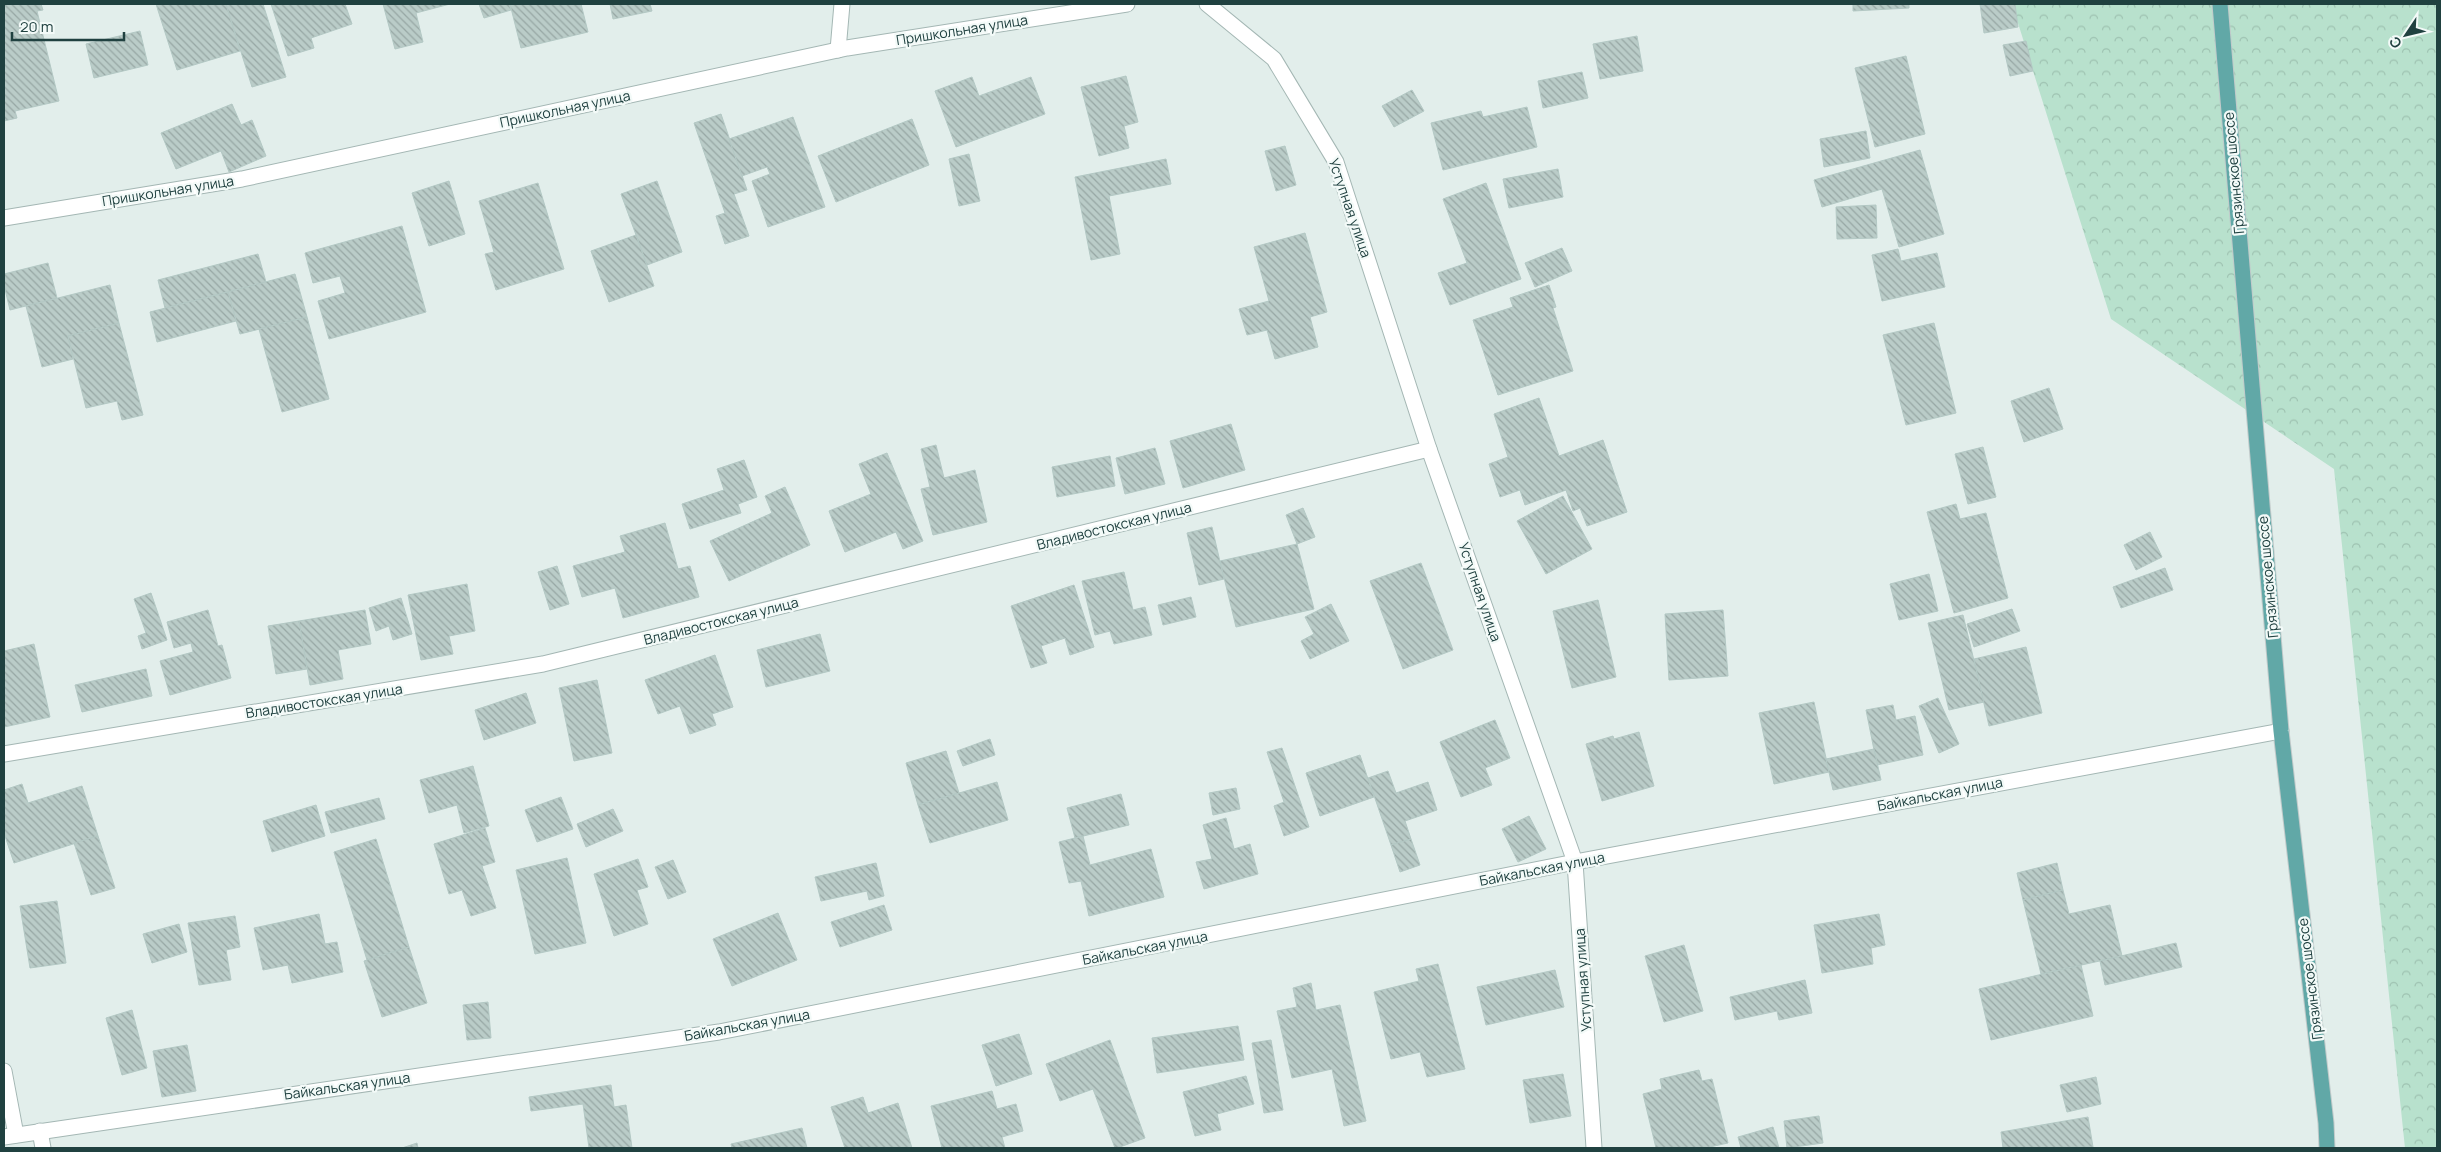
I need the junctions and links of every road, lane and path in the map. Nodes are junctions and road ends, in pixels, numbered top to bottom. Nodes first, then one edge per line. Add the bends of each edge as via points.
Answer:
1 (842, 4) edge
2 (1126, 4) edge
3 (1207, 4) edge
4 (2220, 4) edge
5 (838, 50) junction
6 (4, 218) edge
7 (1429, 449) junction
8 (2281, 731) junction
9 (4, 754) edge
10 (1575, 862) junction
11 (4, 1071) edge
12 (40, 1131) junction
13 (10, 1136) edge
14 (43, 1148) edge
15 (1594, 1148) edge
16 (2325, 1148) edge

1 - 5 street
2 - 5 street, Пришкольная улица
3 - 7 street, Уступная улица via 1274,59 1336,162
4 - 8 main road, Грязинское шоссе
5 - 6 street, Пришкольная улица via 242,179
7 - 9 street, Владивостокская улица via 543,664
7 - 10 street, Уступная улица
8 - 10 street, Байкальская улица
8 - 16 main road, Грязинское шоссе via 2326,1123
10 - 12 street, Байкальская улица via 719,1032
10 - 15 street, Уступная улица
11 - 13 street
12 - 13 street, Байкальская улица
12 - 14 street

